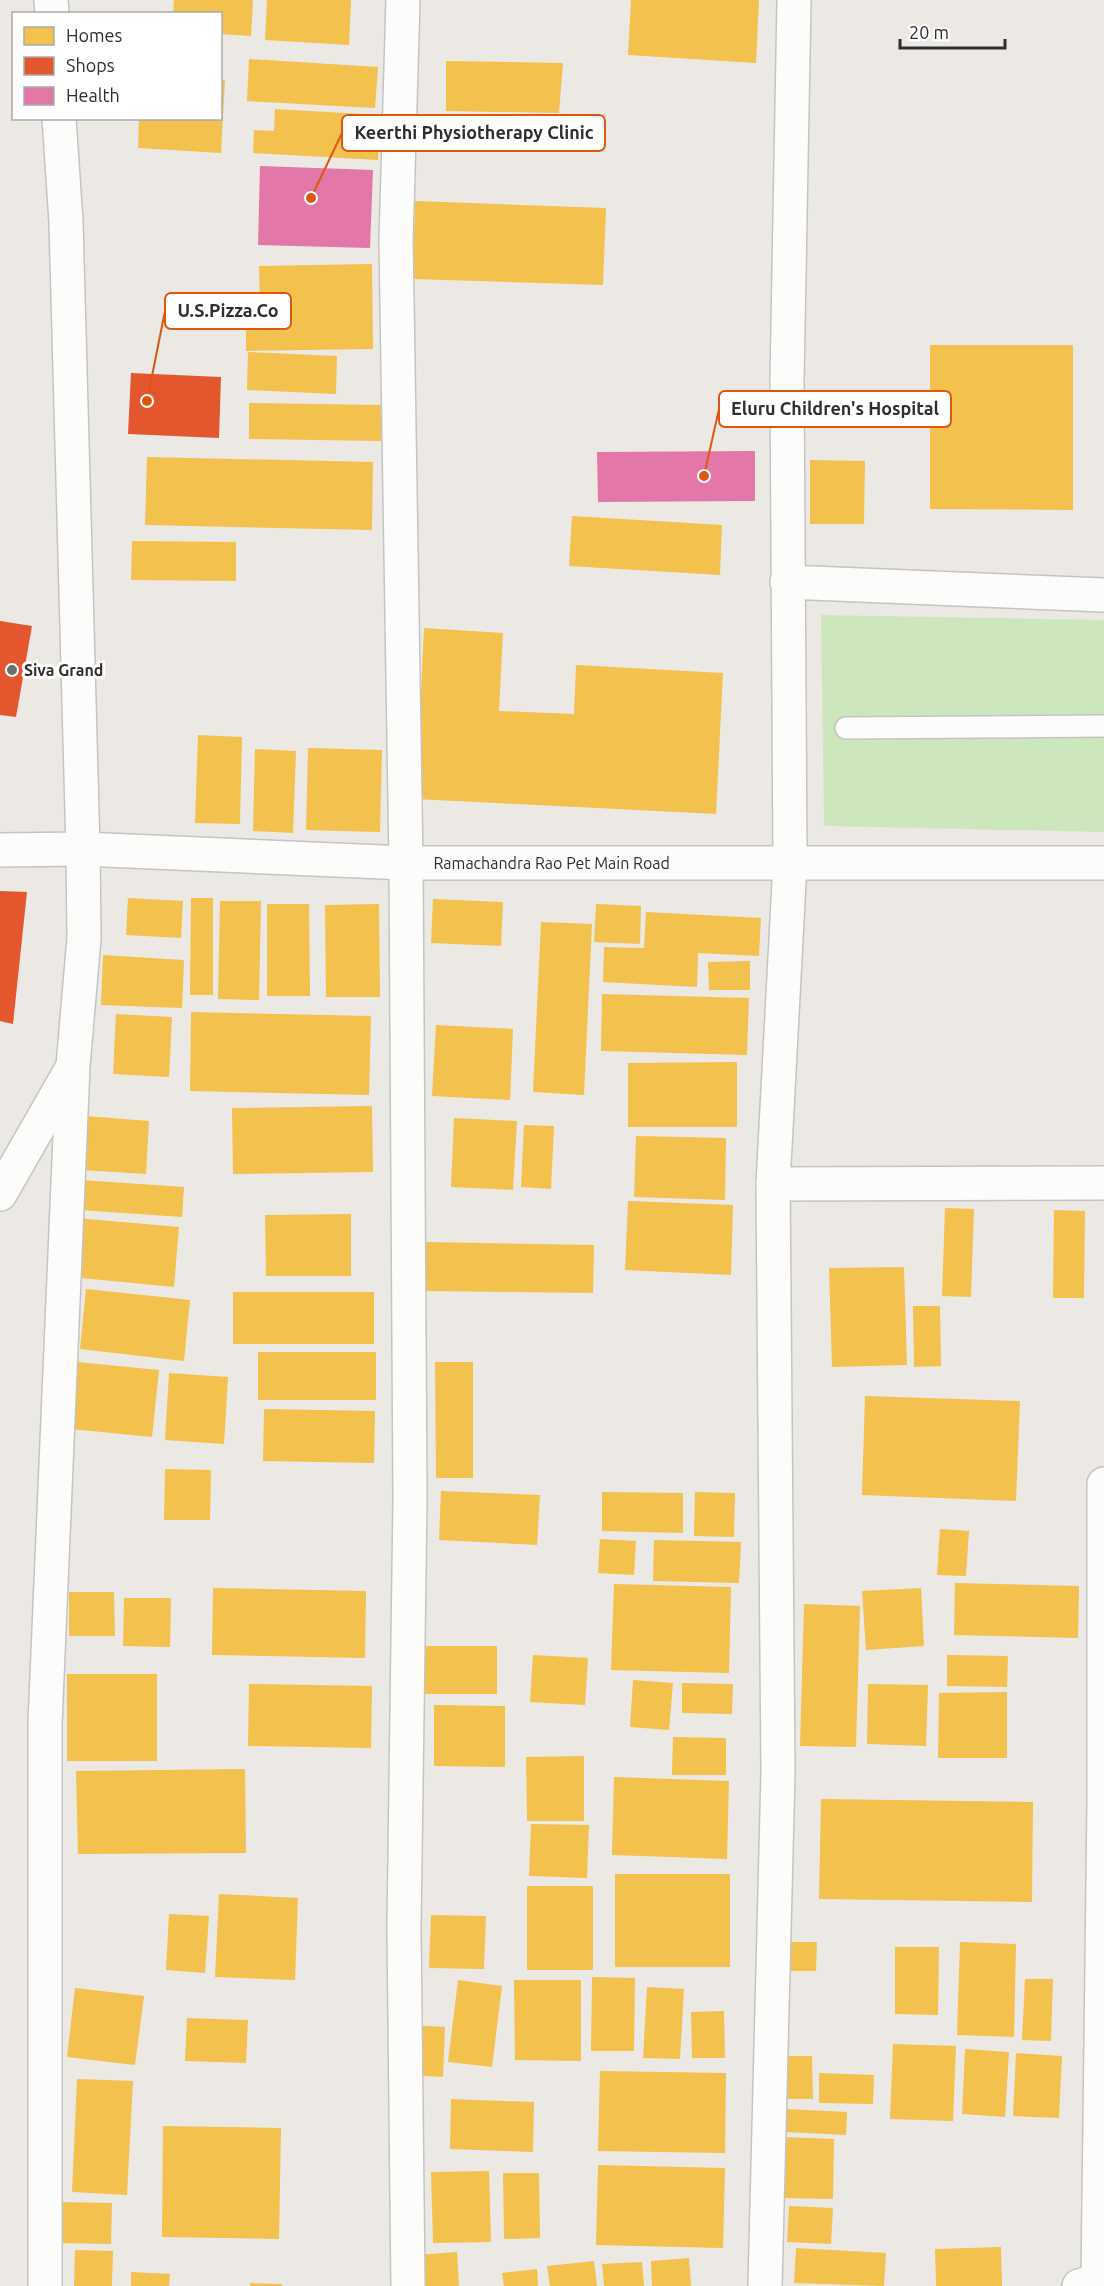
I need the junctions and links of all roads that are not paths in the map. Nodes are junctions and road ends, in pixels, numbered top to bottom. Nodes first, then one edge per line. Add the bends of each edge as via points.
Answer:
1 (403, 0) edge
2 (794, 0) edge
3 (59, 120) edge
4 (787, 582) junction
5 (1104, 595) edge
6 (1104, 726) edge
7 (846, 728) dead end
8 (83, 849) junction
9 (0, 850) edge
10 (406, 862) junction
11 (1104, 863) edge
12 (790, 864) junction
13 (73, 1066) junction
14 (1104, 1183) edge
15 (773, 1184) junction
16 (0, 1194) edge
17 (1104, 1484) edge
18 (1094, 2282) edge
19 (45, 2286) edge
20 (408, 2286) edge
21 (765, 2286) edge

1 - 10 street via 396,241
2 - 4 street
3 - 8 street via 66,222
4 - 5 street
4 - 12 street
6 - 7 lane
8 - 9 street, Ramachandra Rao Pet Main Road
8 - 10 street, Ramachandra Rao Pet Main Road
8 - 13 street via 84,938
10 - 12 street, Ramachandra Rao Pet Main Road
10 - 20 street via 410,1499 404,1928
11 - 12 street, Ramachandra Rao Pet Main Road
12 - 15 street
13 - 16 street
13 - 19 street via 45,1724
14 - 15 street
15 - 21 street via 778,1772
17 - 18 street via 1104,1804

